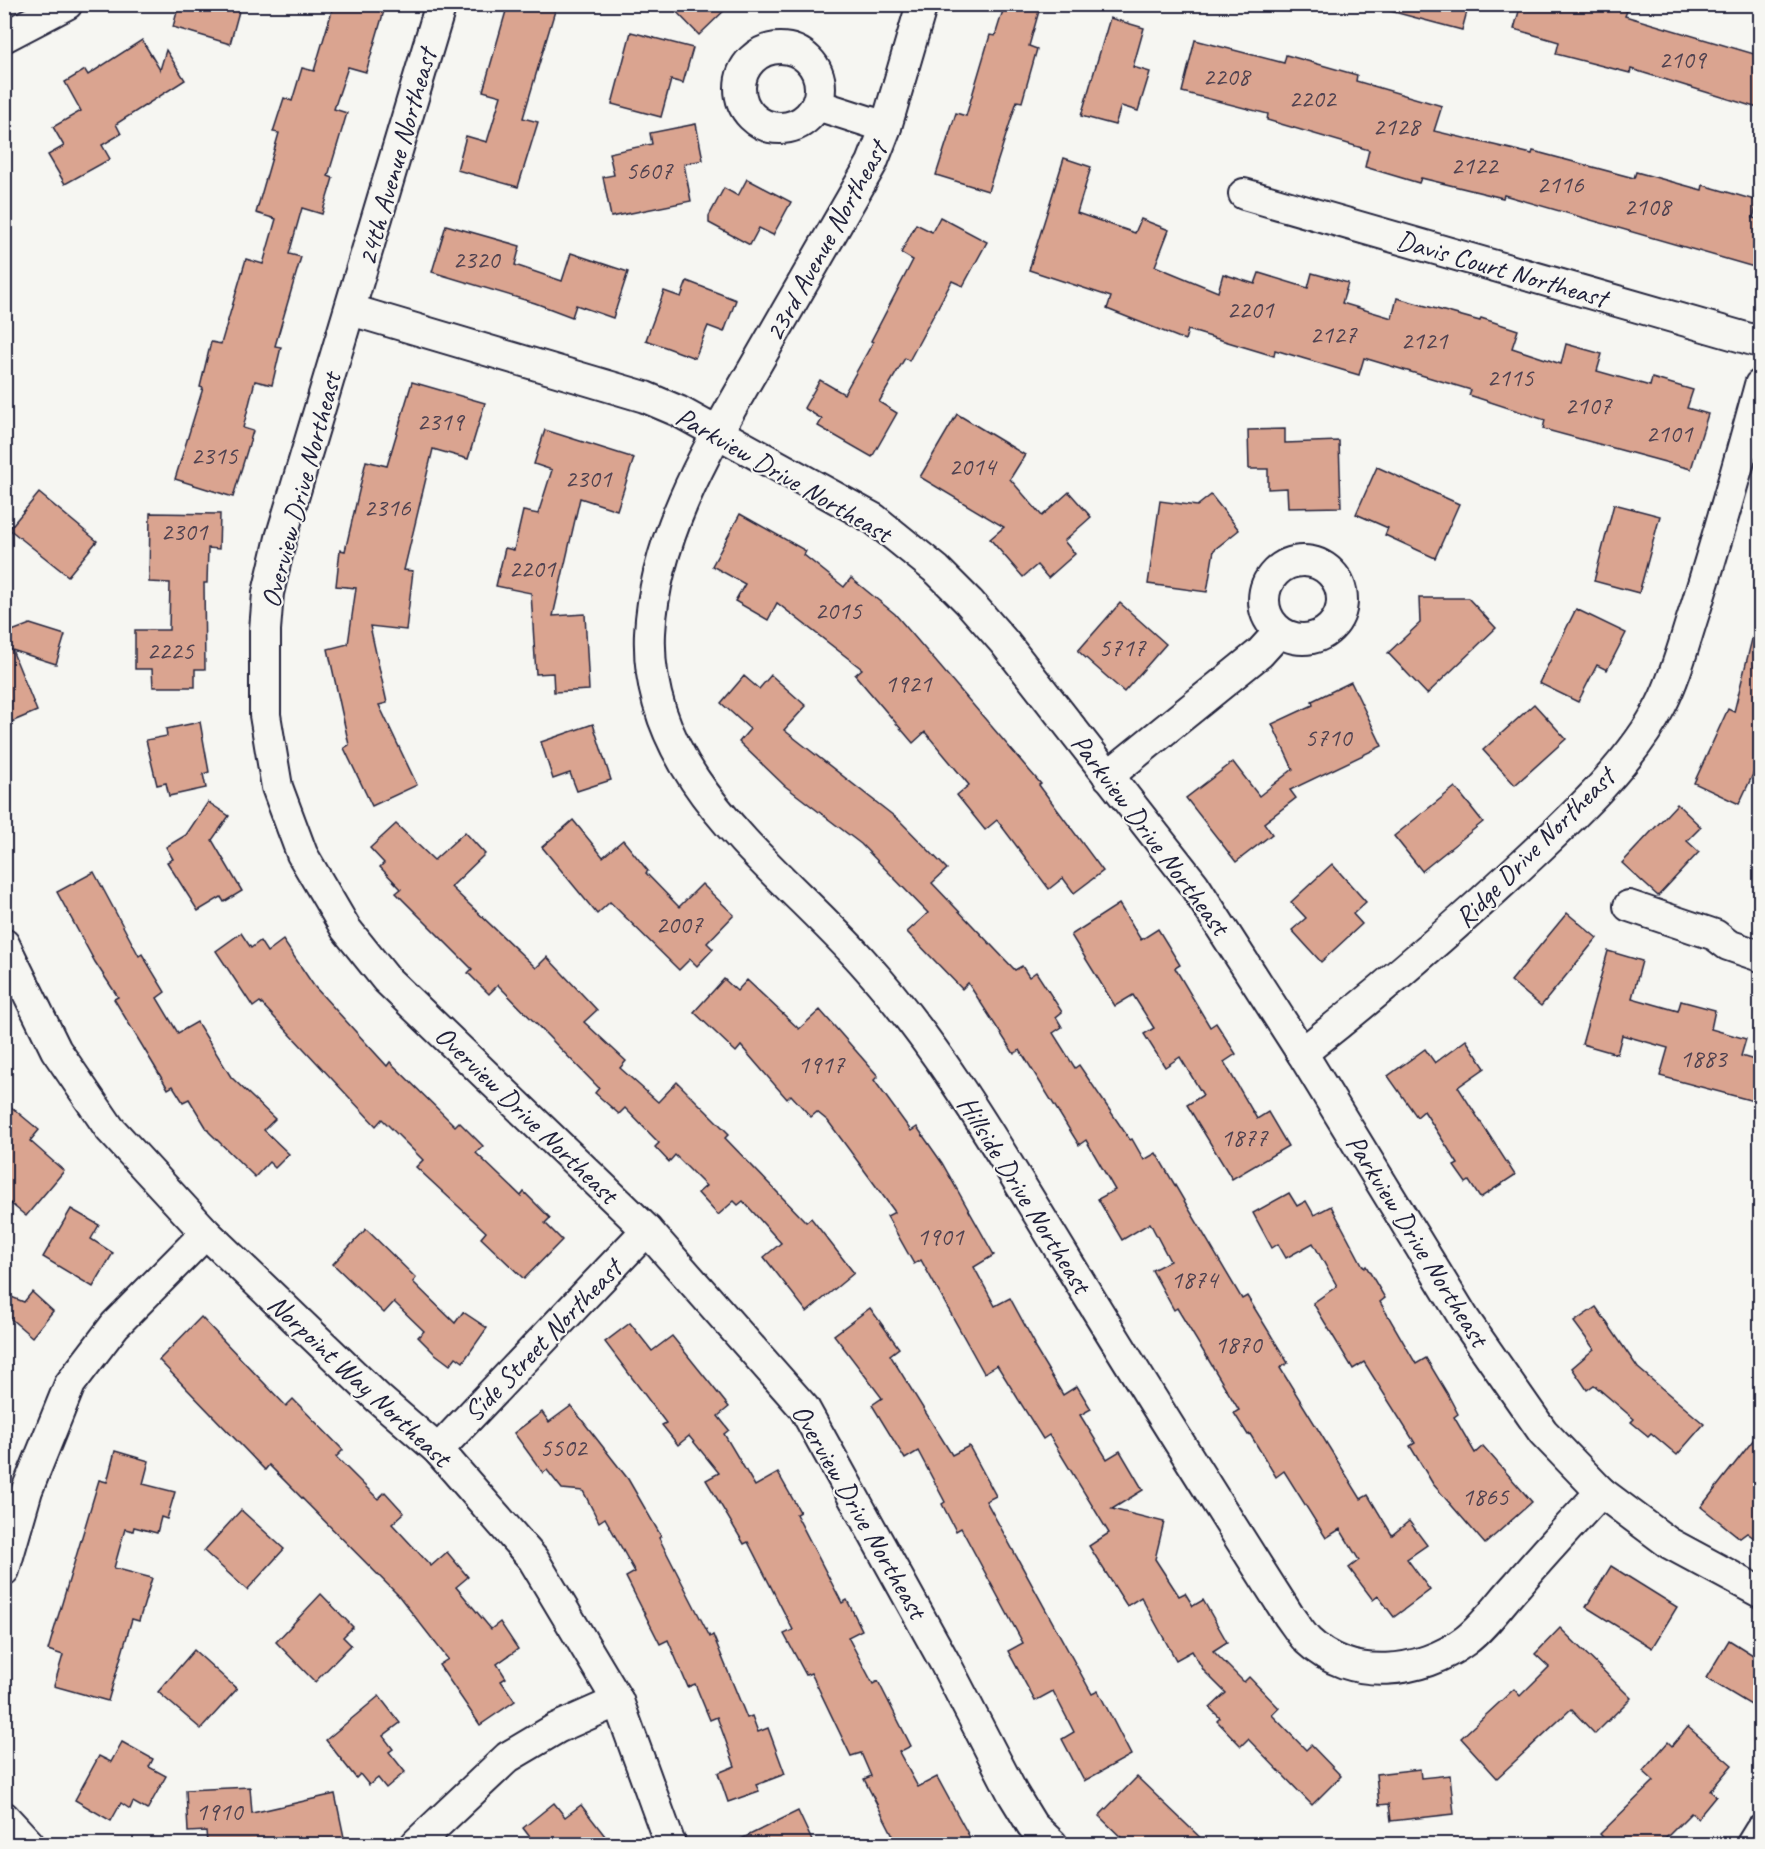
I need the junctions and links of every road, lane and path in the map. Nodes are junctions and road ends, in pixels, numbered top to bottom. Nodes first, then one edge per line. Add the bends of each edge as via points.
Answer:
1 (68, 4) edge
2 (441, 4) edge
3 (922, 4) edge
4 (4, 37) edge
5 (817, 105) dead end
6 (886, 127) junction
7 (1244, 194) dead end
8 (351, 310) junction
9 (1761, 342) edge
10 (1761, 385) edge
11 (717, 434) junction
12 (1279, 632) dead end
13 (1108, 776) junction
14 (1629, 906) dead end
15 (4, 944) edge
16 (1761, 956) edge
17 (1302, 1053) junction
18 (647, 1230) junction
19 (206, 1233) junction
20 (438, 1450) junction
21 (1601, 1492) junction
22 (4, 1570) edge
23 (1761, 1592) edge
24 (618, 1701) junction
25 (4, 1817) edge
26 (1761, 1831) edge
27 (29, 1845) edge
28 (416, 1845) edge
29 (670, 1845) edge
30 (1052, 1845) edge
31 (1752, 1845) edge

1 - 4 street
2 - 8 street, 24th Avenue Northeast
3 - 6 street, 23rd Avenue Northeast
5 - 6 street
6 - 11 street, 23rd Avenue Northeast via 872,163
7 - 9 street, Davis Court Northeast
8 - 11 street, Parkview Drive Northeast via 645,397
8 - 18 street, Overview Drive Northeast via 268,593 265,715 277,787 302,854 346,929 386,979
10 - 17 street, Ridge Drive Northeast via 1679,659 1661,705 1645,731 1588,802 1500,886 1410,967
11 - 13 street, Parkview Drive Northeast via 874,519 937,570 1004,642
11 - 21 street, Hillside Drive Northeast via 666,544 653,603 652,674 664,723 678,755 724,818 863,962 948,1071 1169,1428 1309,1641 1328,1655 1382,1670 1439,1658 1467,1640
12 - 13 street via 1260,653
13 - 17 street, Parkview Drive Northeast via 1194,885
14 - 16 street via 1715,934 1728,945
15 - 19 street, Norpoint Way Northeast via 56,1050 85,1095 110,1129
17 - 21 street, Parkview Drive Northeast via 1465,1320 1543,1432
18 - 20 street, Side Street Northeast
18 - 30 street, Overview Drive Northeast via 804,1408 1013,1794 1032,1825
19 - 20 street, Norpoint Way Northeast via 379,1399
19 - 22 street via 115,1325 70,1384 27,1490
20 - 24 street, Norpoint Way Northeast via 533,1559
21 - 23 street, Parkview Drive Northeast via 1669,1543
24 - 28 street via 557,1728 508,1757
24 - 29 street, Norpoint Way Northeast
25 - 27 street
26 - 31 street

